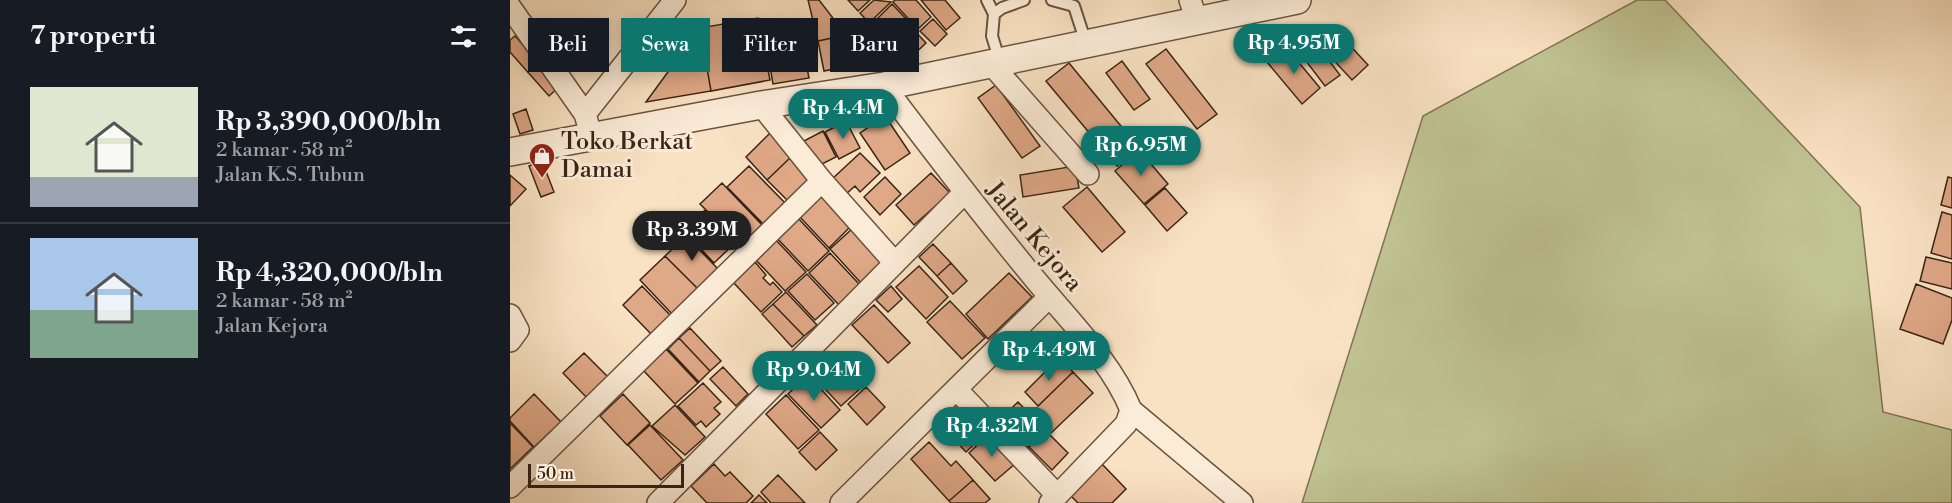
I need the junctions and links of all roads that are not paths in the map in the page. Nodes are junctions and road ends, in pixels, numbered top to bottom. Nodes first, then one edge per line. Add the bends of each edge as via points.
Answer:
1 (675, 0) edge
2 (987, 0) edge
3 (1024, 0) edge
4 (1052, 0) edge
5 (1297, 0) edge
6 (1074, 3) edge
7 (510, 7) edge
8 (1193, 11) edge
9 (994, 14) junction
10 (1086, 44) junction
11 (996, 64) junction
12 (884, 86) junction
13 (761, 105) junction
14 (589, 126) junction
15 (510, 153) edge
16 (1088, 174) dead end
17 (822, 181) junction
18 (964, 193) junction
19 (895, 263) junction
20 (1049, 297) junction
21 (510, 315) edge
22 (510, 341) edge
23 (956, 389) junction
24 (1131, 410) junction
25 (510, 487) edge
26 (1054, 499) edge
27 (658, 503) edge
28 (841, 503) edge
29 (1242, 503) edge

1 - 14 street
2 - 9 lane
3 - 9 lane
4 - 6 lane
5 - 8 street
6 - 10 lane
7 - 14 street
8 - 10 street
9 - 11 lane
10 - 11 street
11 - 12 street
11 - 16 street
12 - 13 street
12 - 18 street, Jalan Kejora
13 - 14 street
13 - 17 street
14 - 15 street
17 - 19 street
17 - 25 street
18 - 19 street
18 - 20 street, Jalan Kejora
19 - 27 street
20 - 23 street
20 - 24 street, Jalan Kejora via 1123,390
21 - 22 street via 518,330
23 - 26 street
23 - 28 street
24 - 26 street via 1126,424
24 - 29 street

